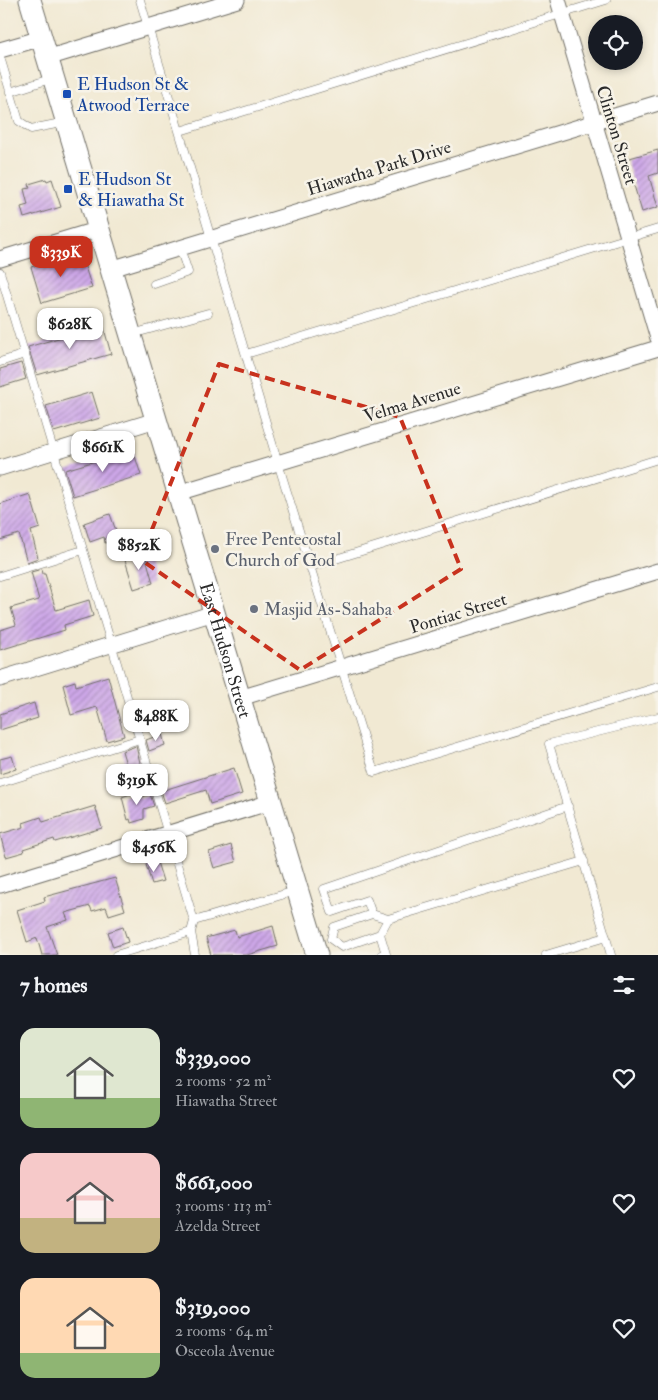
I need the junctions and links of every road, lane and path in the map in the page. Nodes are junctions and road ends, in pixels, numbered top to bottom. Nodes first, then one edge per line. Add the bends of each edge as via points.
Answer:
1 (30, 0) edge
2 (140, 0) edge
3 (237, 0) edge
4 (606, 0) edge
5 (560, 7) edge
6 (148, 27) junction
7 (44, 48) junction
8 (0, 50) edge
9 (0, 56) edge
10 (2, 75) edge
11 (54, 78) junction
12 (10, 92) junction
13 (658, 103) edge
14 (66, 122) junction
15 (594, 122) junction
16 (180, 131) junction
17 (99, 229) junction
18 (658, 229) edge
19 (212, 238) junction
20 (628, 238) junction
21 (180, 248) junction
22 (0, 259) edge
23 (111, 269) junction
24 (0, 272) edge
25 (154, 284) dead end
26 (208, 312) dead end
27 (130, 334) junction
28 (658, 338) edge
29 (658, 348) edge
30 (25, 354) junction
31 (246, 354) junction
32 (0, 362) edge
33 (156, 420) junction
34 (54, 451) junction
35 (658, 459) edge
36 (278, 462) junction
37 (0, 468) edge
38 (178, 493) junction
39 (83, 550) junction
40 (310, 567) junction
41 (658, 571) edge
42 (0, 576) edge
43 (214, 613) junction
44 (111, 644) junction
45 (341, 668) junction
46 (0, 679) edge
47 (658, 687) edge
48 (240, 698) junction
49 (658, 717) edge
50 (140, 739) junction
51 (0, 782) edge
52 (271, 802) junction
53 (568, 806) junction
54 (168, 834) junction
55 (584, 860) junction
56 (0, 886) edge
57 (297, 891) junction
58 (372, 914) junction
59 (388, 919) junction
60 (194, 921) junction
61 (191, 932) junction
62 (380, 934) junction
63 (606, 937) junction
64 (320, 947) edge
65 (116, 955) edge
66 (195, 955) edge
67 (381, 955) edge
68 (546, 955) edge
69 (611, 955) edge

1 - 7 main road, East Hudson Street
2 - 6 lane
3 - 6 street
4 - 5 lane
5 - 15 street, Clinton Street
5 - 16 lane
6 - 7 street
6 - 16 lane
7 - 8 street
7 - 11 main road, East Hudson Street
9 - 10 lane
10 - 12 lane
11 - 12 lane
11 - 14 main road, East Hudson Street
12 - 14 lane via 19,121 31,129
13 - 15 street, Hiawatha Park Drive
14 - 17 main road, East Hudson Street
15 - 19 street, Hiawatha Park Drive
15 - 20 street, Clinton Street
16 - 19 lane
17 - 22 street
17 - 23 main road, East Hudson Street
18 - 20 lane
19 - 21 street, Hiawatha Park Drive
19 - 31 lane
20 - 28 street, Clinton Street
20 - 31 lane
21 - 23 street, Hiawatha Park Drive
21 - 25 lane via 188,272
23 - 27 main road, East Hudson Street
24 - 30 lane
26 - 27 lane
27 - 33 main road, East Hudson Street
29 - 36 street, Velma Avenue
30 - 32 lane
30 - 34 lane
31 - 36 lane
33 - 34 street
33 - 38 main road, East Hudson Street
34 - 37 street
34 - 39 lane
35 - 40 lane
36 - 38 street, Velma Avenue
36 - 40 lane
38 - 43 main road, East Hudson Street
39 - 42 lane
39 - 44 lane
40 - 45 lane
41 - 45 street, Pontiac Street
43 - 44 street
43 - 48 main road, East Hudson Street
44 - 46 street
44 - 50 lane
45 - 47 lane via 374,772
45 - 48 street, Pontiac Street
48 - 52 main road, East Hudson Street
49 - 53 lane via 549,744
50 - 51 lane
50 - 54 lane
52 - 54 street
52 - 57 main road, East Hudson Street
53 - 55 lane
53 - 58 lane via 324,889 332,912 367,900
54 - 56 street
54 - 60 lane
55 - 59 lane
55 - 63 lane
57 - 60 lane
57 - 64 main road, East Hudson Street
58 - 59 lane
58 - 64 lane via 334,927
59 - 62 lane
60 - 61 lane
61 - 65 lane
61 - 66 lane
62 - 64 lane via 342,947
62 - 67 lane via 386,954
63 - 68 lane
63 - 69 lane

